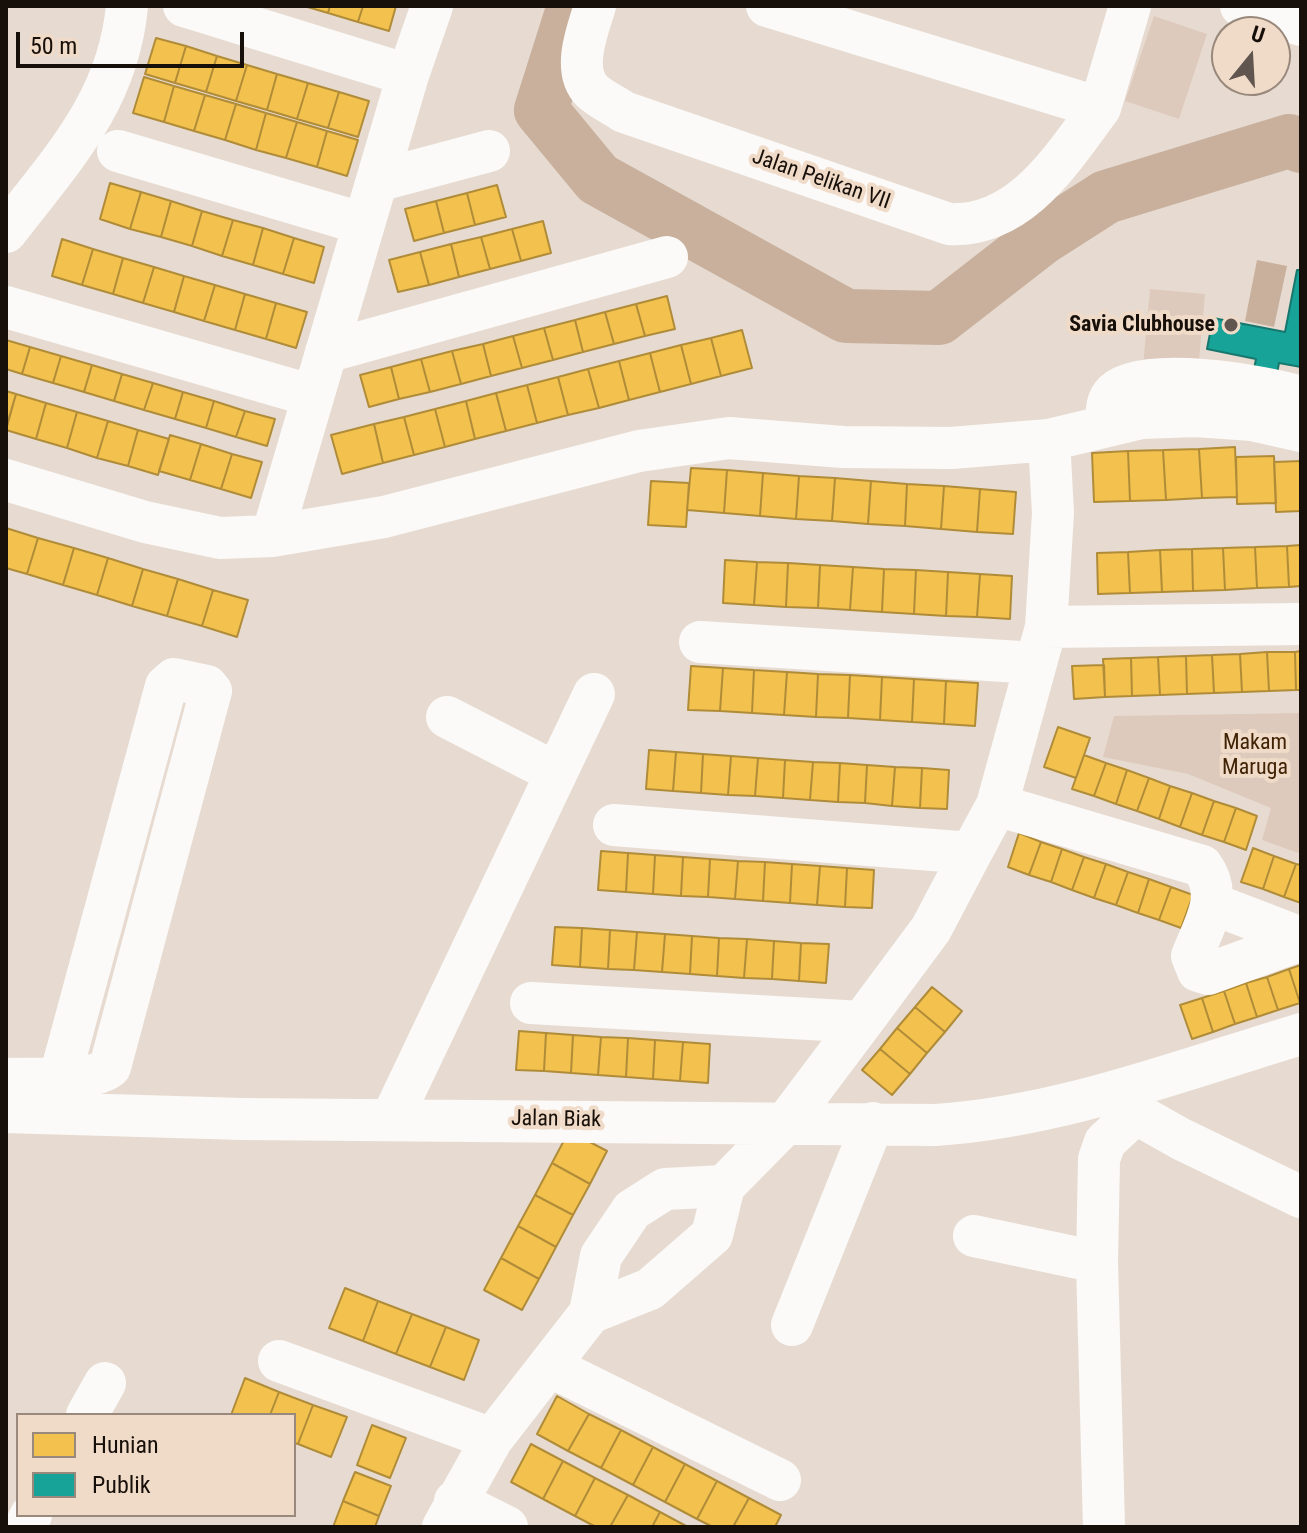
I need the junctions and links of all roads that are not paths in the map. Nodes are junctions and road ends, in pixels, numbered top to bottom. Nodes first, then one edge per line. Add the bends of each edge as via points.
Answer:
1 (127, 6) edge
2 (184, 6) edge
3 (432, 6) edge
4 (595, 6) edge
5 (767, 6) edge
6 (1130, 6) edge
7 (1241, 6) edge
8 (1301, 25) edge
9 (408, 75) junction
10 (1100, 108) junction
11 (118, 151) dead end
12 (489, 151) dead end
13 (377, 181) junction
14 (364, 224) junction
15 (6, 232) edge
16 (667, 257) dead end
17 (6, 307) edge
18 (326, 352) junction
19 (313, 396) junction
20 (1301, 397) edge
21 (1108, 425) junction
22 (1301, 431) edge
23 (1049, 440) junction
24 (6, 480) edge
25 (272, 536) junction
26 (1301, 624) edge
27 (700, 642) dead end
28 (1041, 645) junction
29 (594, 694) dead end
30 (447, 717) dead end
31 (554, 772) junction
32 (997, 805) junction
33 (614, 825) dead end
34 (971, 853) junction
35 (116, 872) junction
36 (160, 880) junction
37 (1213, 904) junction
38 (1301, 939) edge
39 (531, 1003) dead end
40 (862, 1022) junction
41 (1301, 1034) edge
42 (60, 1077) junction
43 (6, 1079) edge
44 (1118, 1104) junction
45 (6, 1112) edge
46 (392, 1118) junction
47 (786, 1123) junction
48 (873, 1123) junction
49 (724, 1186) junction
50 (1301, 1197) edge
51 (974, 1236) dead end
52 (1097, 1262) junction
53 (590, 1313) junction
54 (792, 1325) dead end
55 (279, 1361) dead end
56 (549, 1366) junction
57 (492, 1439) junction
58 (780, 1480) dead end
59 (449, 1514) edge
60 (507, 1527) edge
61 (1104, 1527) edge

1 - 15 street via 124,44 96,114
2 - 9 street
3 - 9 street
4 - 10 street, Jalan Pelikan VII via 582,49 584,71 590,89 624,112 949,224 973,226 993,219 1032,191
5 - 10 street
6 - 10 street
7 - 8 street
9 - 13 street
11 - 14 street
12 - 13 street
13 - 14 street
14 - 18 street
16 - 18 street
17 - 19 street
18 - 19 street
19 - 25 street
20 - 21 street via 1227,382 1148,380 1113,394 1106,407
21 - 22 street via 1196,416
21 - 23 street
23 - 25 street via 935,448 729,438 639,451 384,517
23 - 28 street via 1053,513
24 - 25 street via 205,535
26 - 28 street
27 - 28 street
28 - 32 street
29 - 31 street
30 - 31 street
31 - 46 street
32 - 34 street
32 - 37 street via 1202,866 1212,879
33 - 34 street
34 - 40 street via 931,929
35 - 36 street
35 - 36 street via 166,686 174,679 211,691
35 - 42 street
36 - 42 street via 110,1067
37 - 38 street
37 - 38 street via 1192,956 1198,971 1208,974
39 - 40 street
40 - 47 street
41 - 44 street, Jalan Biak
42 - 43 street
44 - 48 street, Jalan Biak via 990,1121
44 - 50 street
44 - 52 street via 1099,1159
45 - 46 street, Jalan Biak
46 - 47 street, Jalan Biak
47 - 48 street, Jalan Biak
47 - 49 street
48 - 54 street
49 - 53 street via 712,1235 650,1289
49 - 53 street via 665,1189 632,1210 601,1256
51 - 52 street
52 - 61 street
53 - 56 street
55 - 57 street
56 - 57 street
56 - 58 street
57 - 59 street
59 - 60 street

